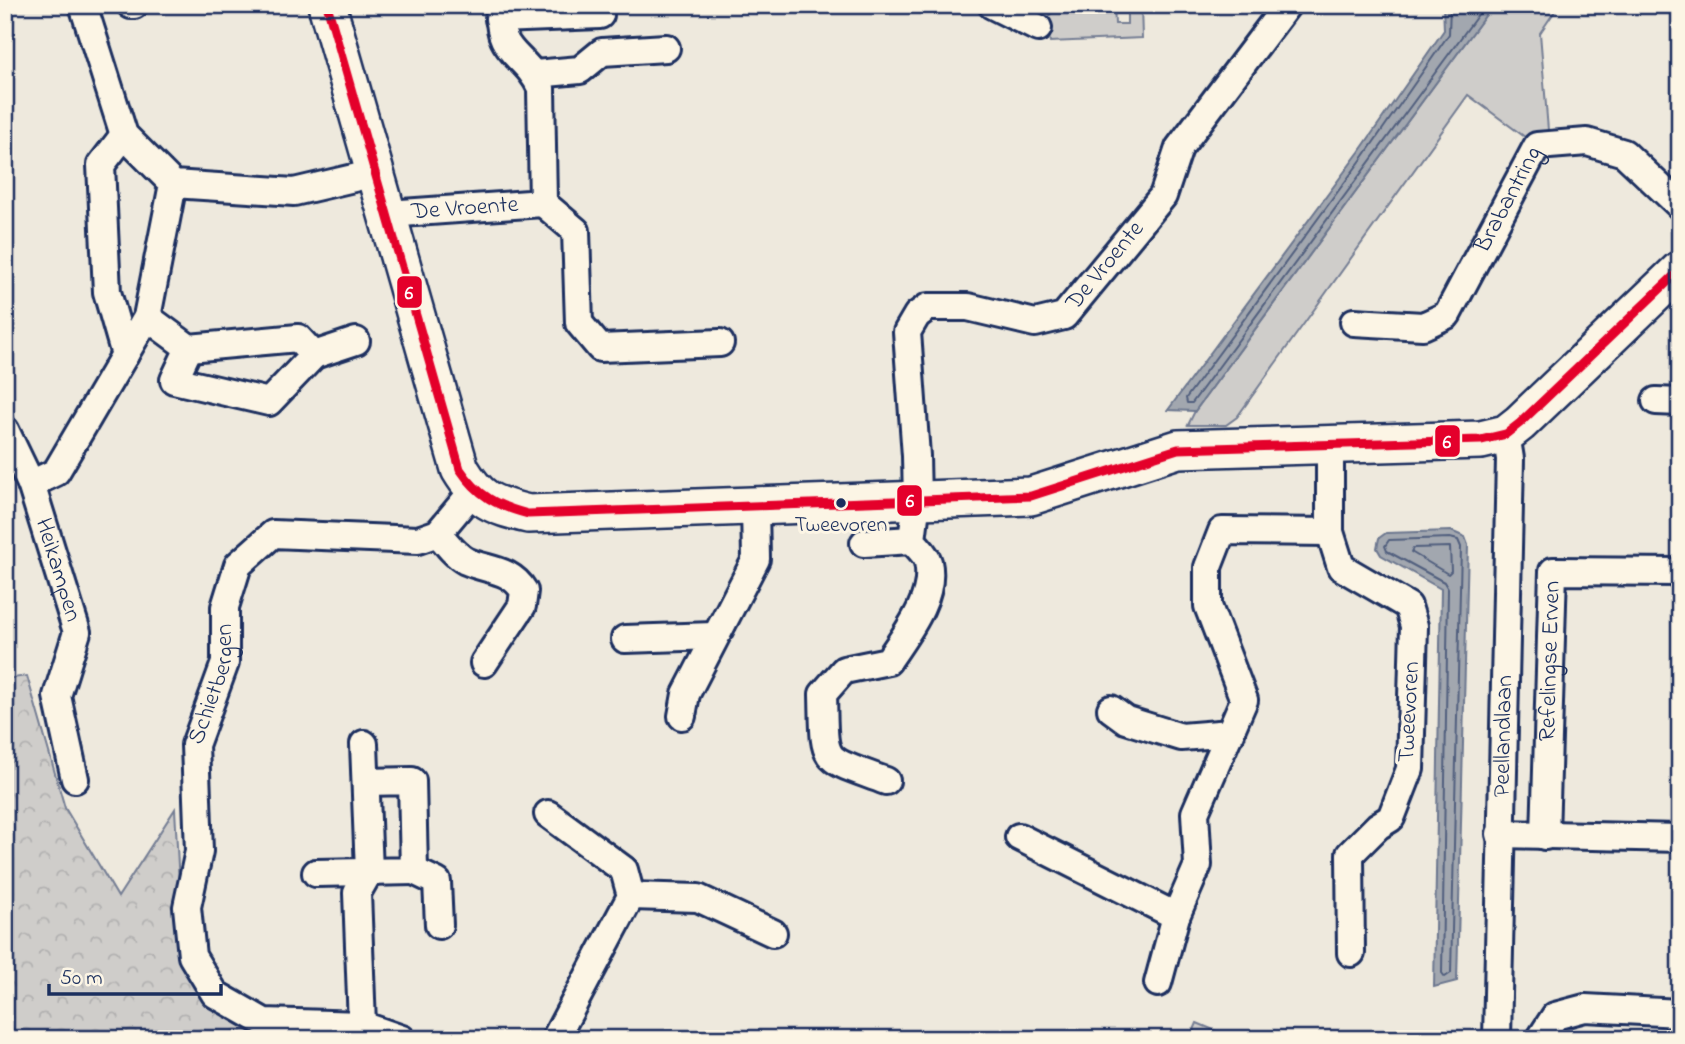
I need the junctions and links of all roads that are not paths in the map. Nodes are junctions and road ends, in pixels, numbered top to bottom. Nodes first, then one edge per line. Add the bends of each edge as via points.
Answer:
1 (83, 5) edge
2 (327, 5) edge
3 (992, 5) edge
4 (1287, 5) edge
5 (500, 12) edge
6 (600, 15) dead end
7 (1038, 28) dead end
8 (666, 48) dead end
9 (535, 74) junction
10 (124, 135) junction
11 (375, 173) junction
12 (173, 184) junction
13 (543, 203) junction
14 (1680, 206) edge
15 (388, 214) junction
16 (1680, 270) edge
17 (147, 317) junction
18 (1354, 322) dead end
19 (356, 341) dead end
20 (720, 343) dead end
21 (189, 348) junction
22 (125, 355) junction
23 (314, 355) junction
24 (5, 430) edge
25 (1506, 434) junction
26 (1330, 444) junction
27 (31, 484) junction
28 (473, 491) junction
29 (917, 500) junction
30 (755, 506) junction
31 (1330, 532) junction
32 (438, 533) junction
33 (912, 540) junction
34 (864, 542) dead end
35 (1680, 572) edge
36 (715, 636) junction
37 (625, 639) dead end
38 (484, 663) dead end
39 (1111, 709) dead end
40 (682, 716) dead end
41 (1231, 733) junction
42 (365, 744) dead end
43 (75, 779) dead end
44 (886, 781) dead end
45 (366, 782) junction
46 (548, 814) dead end
47 (1500, 834) junction
48 (1545, 835) junction
49 (1019, 838) dead end
50 (1680, 838) edge
51 (414, 871) junction
52 (369, 872) junction
53 (316, 873) dead end
54 (631, 896) junction
55 (1176, 916) junction
56 (439, 925) dead end
57 (773, 933) dead end
58 (1351, 953) dead end
59 (1158, 983) dead end
60 (1680, 1013) edge
61 (362, 1025) junction
62 (402, 1039) edge
63 (555, 1039) edge
64 (1497, 1039) edge
65 (1541, 1039) edge

1 - 10 street
2 - 11 street
3 - 7 street
4 - 29 street, De Vroente via 1179,148 1164,196 1064,316 1035,323 968,307 928,307 917,315 907,332
5 - 6 street
5 - 9 street via 505,45
8 - 9 street via 602,52 580,70
9 - 13 street, De Vroente via 541,89
10 - 12 street
10 - 22 street via 101,165 107,292
11 - 12 street via 294,192
11 - 15 street
12 - 17 street, Heikampen
13 - 15 street, De Vroente
13 - 20 street, De Vroente via 576,231 579,323 600,348
14 - 18 street, Brabantring via 1625,153 1587,142 1537,146 1447,315 1423,326
15 - 28 street via 460,468
16 - 25 street
17 - 21 street
17 - 22 street, Heikampen
19 - 23 street
21 - 23 street via 298,338
21 - 23 street via 174,380 269,402
22 - 27 street, Heikampen via 56,472
24 - 27 street, Heikampen
25 - 26 street via 1481,440
25 - 47 street, Peellandlaan via 1510,459
26 - 29 street via 1178,449 1031,496
26 - 31 street, Tweevoren
27 - 43 street, Heikampen via 76,632 57,696
28 - 30 street via 494,505 528,514
28 - 32 street
29 - 30 street
29 - 33 street
30 - 36 street via 756,559
31 - 41 street via 1222,531 1216,542 1208,566 1208,606 1244,700
31 - 58 street, Tweevoren via 1341,567 1408,606 1414,626 1410,769 1391,818 1350,854
32 - 38 street via 467,561 495,568 518,581 524,591 522,606
32 - 61 street, Schietbergen via 418,540 273,534 238,565 225,607 225,663 195,744 199,851 187,906 192,956 215,994 264,1022
33 - 34 street
33 - 44 street via 928,560 927,588 914,623 888,661 844,670 822,694 824,751 834,762
35 - 48 street, Refelingse Erven via 1553,571
36 - 37 street
36 - 40 street via 686,694
39 - 41 street via 1126,720 1181,737
41 - 55 street via 1195,813 1198,865
42 - 45 street
45 - 51 street via 412,781
45 - 52 street
46 - 54 street via 624,870
47 - 48 street
47 - 64 street, Peellandlaan
48 - 50 street
49 - 55 street
51 - 52 street
51 - 56 street via 437,882
52 - 53 street
52 - 61 street via 357,893
54 - 57 street via 698,898
54 - 63 street
55 - 59 street
60 - 65 street via 1585,1008 1555,1016
61 - 62 street, Schietbergen

